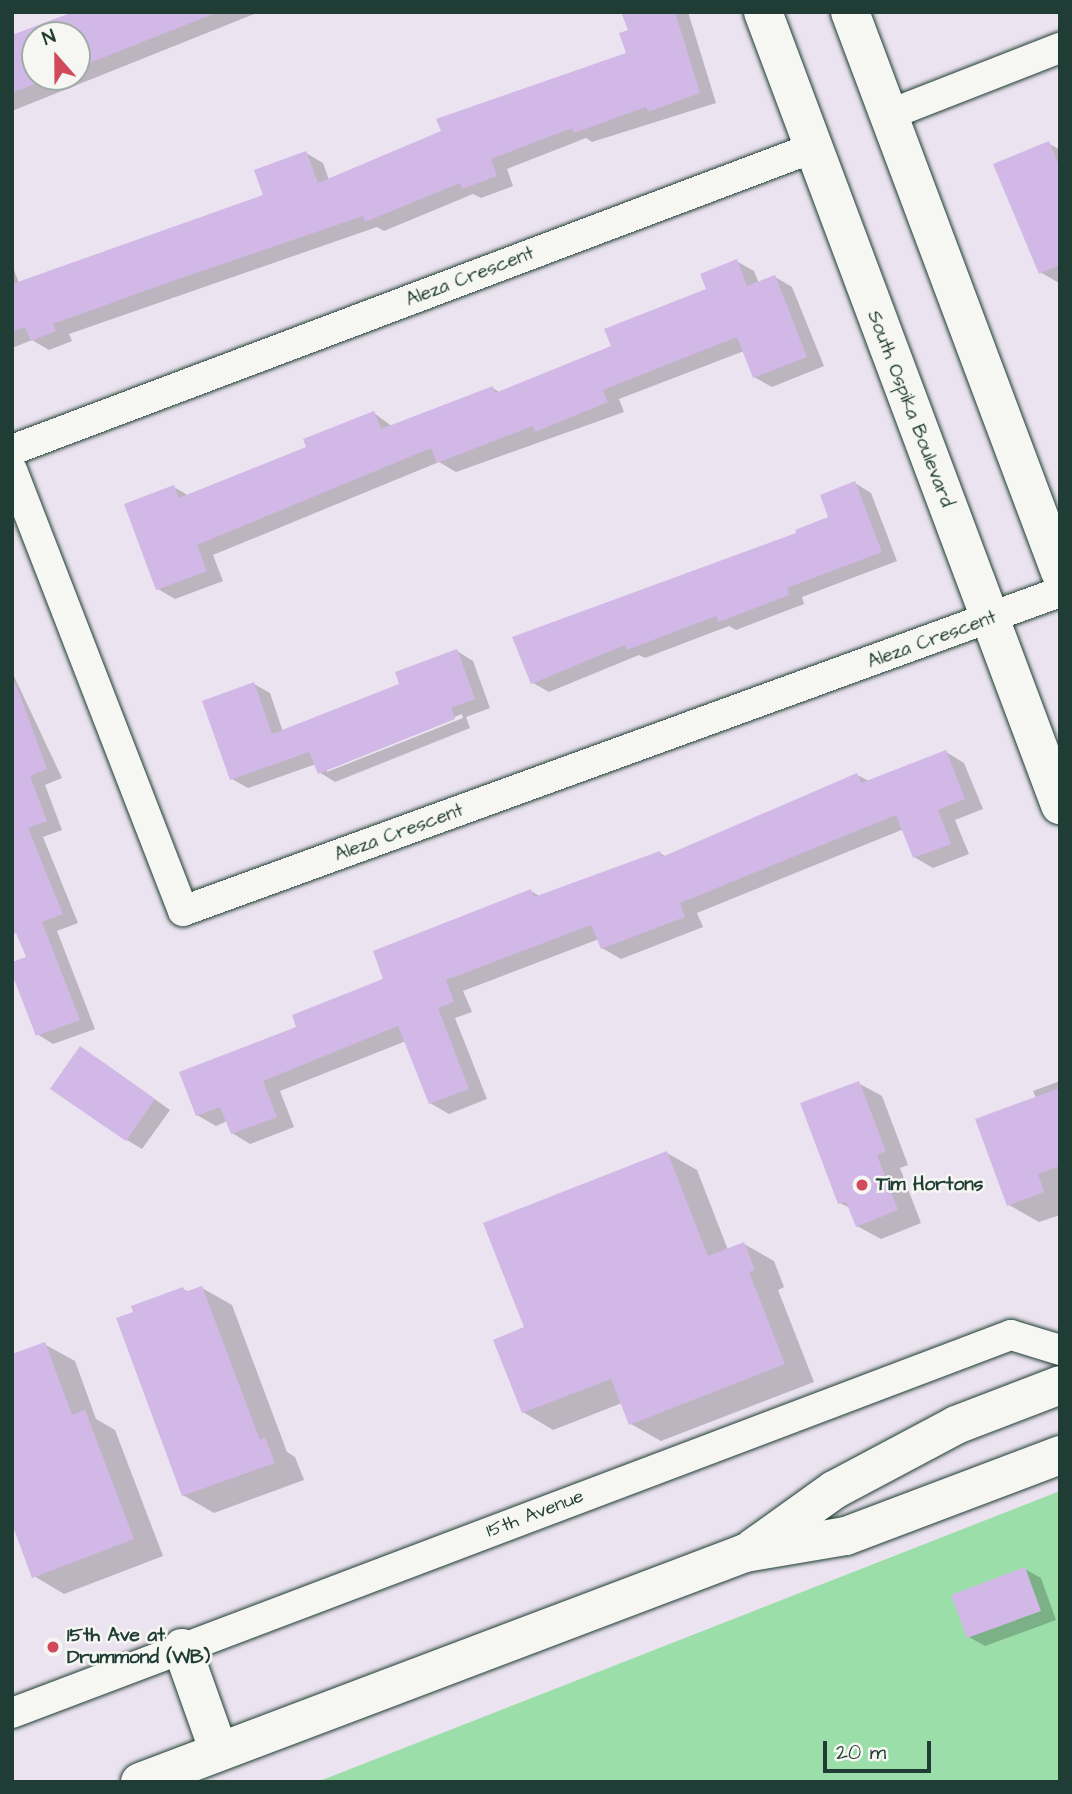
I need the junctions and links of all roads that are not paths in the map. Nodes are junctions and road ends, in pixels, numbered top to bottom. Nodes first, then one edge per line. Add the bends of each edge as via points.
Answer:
1 (763, 12) edge
2 (850, 12) edge
3 (1060, 48) edge
4 (888, 115) junction
5 (810, 149) junction
6 (12, 450) edge
7 (12, 470) edge
8 (1060, 572) edge
9 (1060, 592) edge
10 (990, 619) junction
11 (1060, 805) edge
12 (1060, 1350) edge
13 (1060, 1385) edge
14 (1060, 1455) edge
15 (746, 1553) junction
16 (182, 1648) junction
17 (12, 1713) edge
18 (219, 1752) junction
19 (139, 1782) edge

1 - 5 main road, South Ospika Boulevard
2 - 4 main road
3 - 4 street
4 - 8 main road
5 - 6 street, Aleza Crescent
5 - 10 main road, South Ospika Boulevard
7 - 10 street, Aleza Crescent via 184,911
9 - 10 street, Aleza Crescent
10 - 11 main road, South Ospika Boulevard
12 - 16 street, 15th Avenue via 1011,1335
13 - 15 main road via 956,1425 846,1484
14 - 15 main road via 846,1536
15 - 18 main road
16 - 17 street, 15th Avenue
16 - 18 main road
18 - 19 main road

